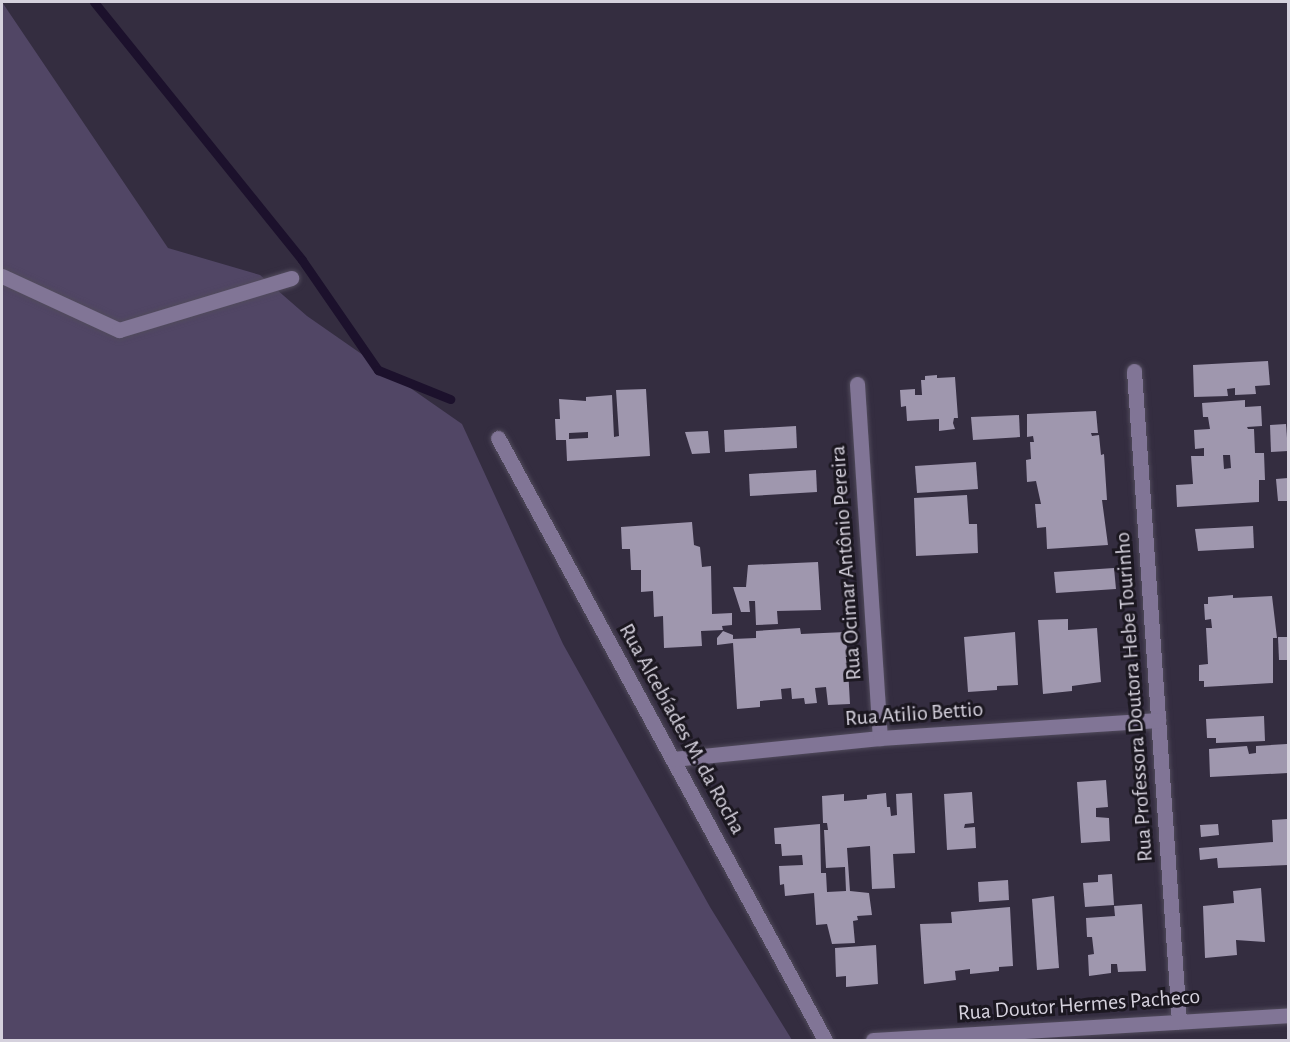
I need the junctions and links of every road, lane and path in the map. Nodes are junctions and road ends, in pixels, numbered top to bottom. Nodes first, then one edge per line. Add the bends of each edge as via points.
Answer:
1 (2, 276) edge
2 (291, 278) dead end
3 (1134, 371) dead end
4 (856, 384) dead end
5 (498, 438) dead end
6 (1158, 720) junction
7 (880, 738) junction
8 (673, 759) junction
9 (1288, 1015) edge
10 (1179, 1021) junction
11 (825, 1041) edge
12 (873, 1041) edge

1 - 2 street via 119,330
3 - 6 street, Rua Professora Doutora Hebe Tourinho
4 - 7 street, Rua Ocimar Antônio Pereira
5 - 8 street, Rua Alcebíades M. da Rocha
6 - 7 street, Rua Atilio Bettio
6 - 10 street, Rua Professora Doutora Hebe Tourinho
7 - 8 street, Rua Atilio Bettio
8 - 11 street, Rua Alcebíades M. da Rocha
9 - 10 street, Rua Doutor Hermes Pacheco
10 - 12 street, Rua Doutor Hermes Pacheco

